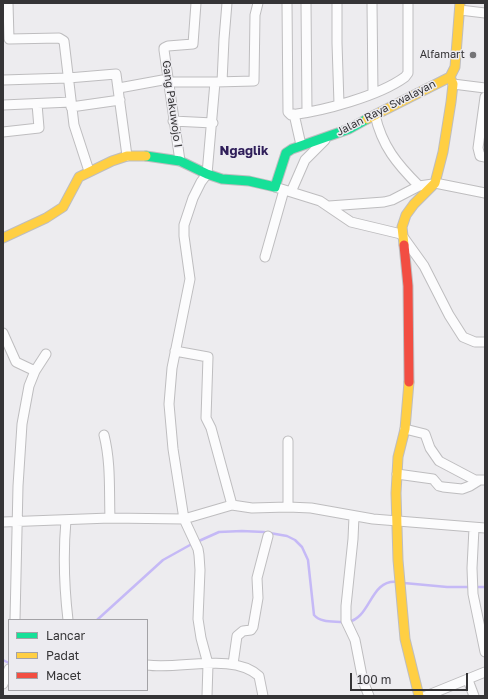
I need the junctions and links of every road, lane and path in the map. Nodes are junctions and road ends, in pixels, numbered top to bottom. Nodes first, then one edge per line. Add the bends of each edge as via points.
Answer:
1 (8, 3) edge
2 (196, 3) edge
3 (227, 3) edge
4 (258, 3) edge
5 (287, 3) edge
6 (306, 3) edge
7 (337, 3) edge
8 (372, 3) edge
9 (408, 3) edge
10 (460, 6) edge
11 (485, 13) edge
12 (6, 40) edge
13 (68, 78) junction
14 (3, 80) edge
15 (168, 80) junction
16 (452, 81) junction
17 (219, 82) junction
18 (119, 88) junction
19 (485, 88) edge
20 (373, 93) junction
21 (485, 97) edge
22 (120, 100) junction
23 (37, 104) junction
24 (71, 104) junction
25 (339, 104) junction
26 (3, 105) edge
27 (307, 112) junction
28 (294, 114) junction
29 (375, 115) junction
30 (173, 121) junction
31 (212, 124) junction
32 (3, 132) edge
33 (328, 137) junction
34 (300, 145) junction
35 (127, 156) junction
36 (485, 157) edge
37 (180, 161) junction
38 (89, 171) junction
39 (207, 174) junction
40 (434, 184) junction
41 (418, 186) junction
42 (284, 190) junction
43 (485, 192) edge
44 (329, 206) junction
45 (401, 234) junction
46 (3, 238) edge
47 (265, 257) dead end
48 (3, 333) edge
49 (485, 342) edge
50 (175, 352) junction
51 (46, 354) dead end
52 (35, 371) junction
53 (405, 429) junction
54 (104, 435) dead end
55 (288, 441) dead end
56 (397, 474) junction
57 (482, 480) edge
58 (232, 505) junction
59 (288, 507) junction
60 (354, 516) junction
61 (110, 518) junction
62 (184, 519) junction
63 (66, 520) junction
64 (3, 522) edge
65 (17, 522) junction
66 (397, 522) junction
67 (474, 528) junction
68 (485, 528) edge
69 (268, 536) dead end
70 (15, 619) edge
71 (68, 619) edge
72 (485, 652) edge
73 (208, 664) junction
74 (233, 664) junction
75 (148, 666) edge
76 (485, 672) edge
77 (8, 673) edge
78 (468, 680) junction
79 (3, 684) edge
80 (207, 696) edge
81 (263, 696) edge
82 (369, 696) edge
83 (419, 696) edge
84 (426, 696) edge
85 (474, 696) edge

1 - 12 street
2 - 15 street, Gang Pakuwojo I via 193,44 164,48
3 - 17 street
4 - 17 street via 255,15 255,81
5 - 28 street via 288,112
6 - 27 street
7 - 25 street
8 - 20 street
9 - 20 street via 408,73 401,80
10 - 11 street
10 - 16 street, Jalan Raya Swalayan
12 - 13 street via 62,39
13 - 14 street
13 - 18 street via 116,74
13 - 24 street
15 - 17 street
15 - 18 street
15 - 30 street, Gang Pakuwojo I
16 - 19 street
16 - 29 street, Jalan Raya Swalayan via 438,82
16 - 40 street via 443,152
17 - 31 street
18 - 22 street
20 - 25 street
21 - 36 street via 478,148 480,156
22 - 24 street
22 - 35 street
23 - 24 street
23 - 26 street
23 - 32 street via 39,128
24 - 38 street via 76,134
25 - 27 street
27 - 28 street
28 - 34 street
29 - 33 street, Jalan Raya Swalayan
29 - 41 street via 380,133 395,161
30 - 31 street
30 - 37 street, Gang Pakuwojo I
31 - 39 street
33 - 34 street, Jalan Raya Swalayan
33 - 42 street via 305,160
34 - 42 street, Jalan Raya Swalayan via 286,154
35 - 37 street via 151,156
35 - 38 street
37 - 39 street
38 - 46 street via 75,182 63,207
39 - 42 street
39 - 50 street via 193,198 184,225 190,279
40 - 41 street
40 - 43 street
40 - 45 street via 408,212 402,223
41 - 44 street via 388,201
42 - 44 street
42 - 47 street
44 - 45 street via 351,222
45 - 49 street via 424,266 453,323 463,337 475,342
45 - 53 street via 408,294 409,381
48 - 52 street via 16,362
50 - 58 street via 208,357 206,418
50 - 62 street via 170,404
51 - 52 street
52 - 65 street via 29,386 22,424
53 - 56 street
53 - 57 street via 425,434 430,448 439,461 475,480
54 - 61 street via 110,466
55 - 59 street
56 - 57 street via 433,479 439,486 462,489
56 - 66 street
58 - 59 street via 257,508
58 - 62 street
59 - 60 street via 311,508
60 - 66 street
60 - 82 street via 346,621 355,640 363,681
61 - 62 street
61 - 63 street
62 - 73 street via 198,549 198,624
63 - 65 street
63 - 71 street via 64,570
64 - 65 street
65 - 70 street
66 - 67 street
66 - 83 street via 405,639
67 - 68 street
67 - 72 street via 473,594
69 - 74 street via 256,578 258,598 253,627 251,630 243,630 237,636
73 - 74 street
73 - 75 street
73 - 80 street
74 - 81 street via 248,668 259,676
76 - 78 street
77 - 79 street
78 - 84 street
78 - 85 street

